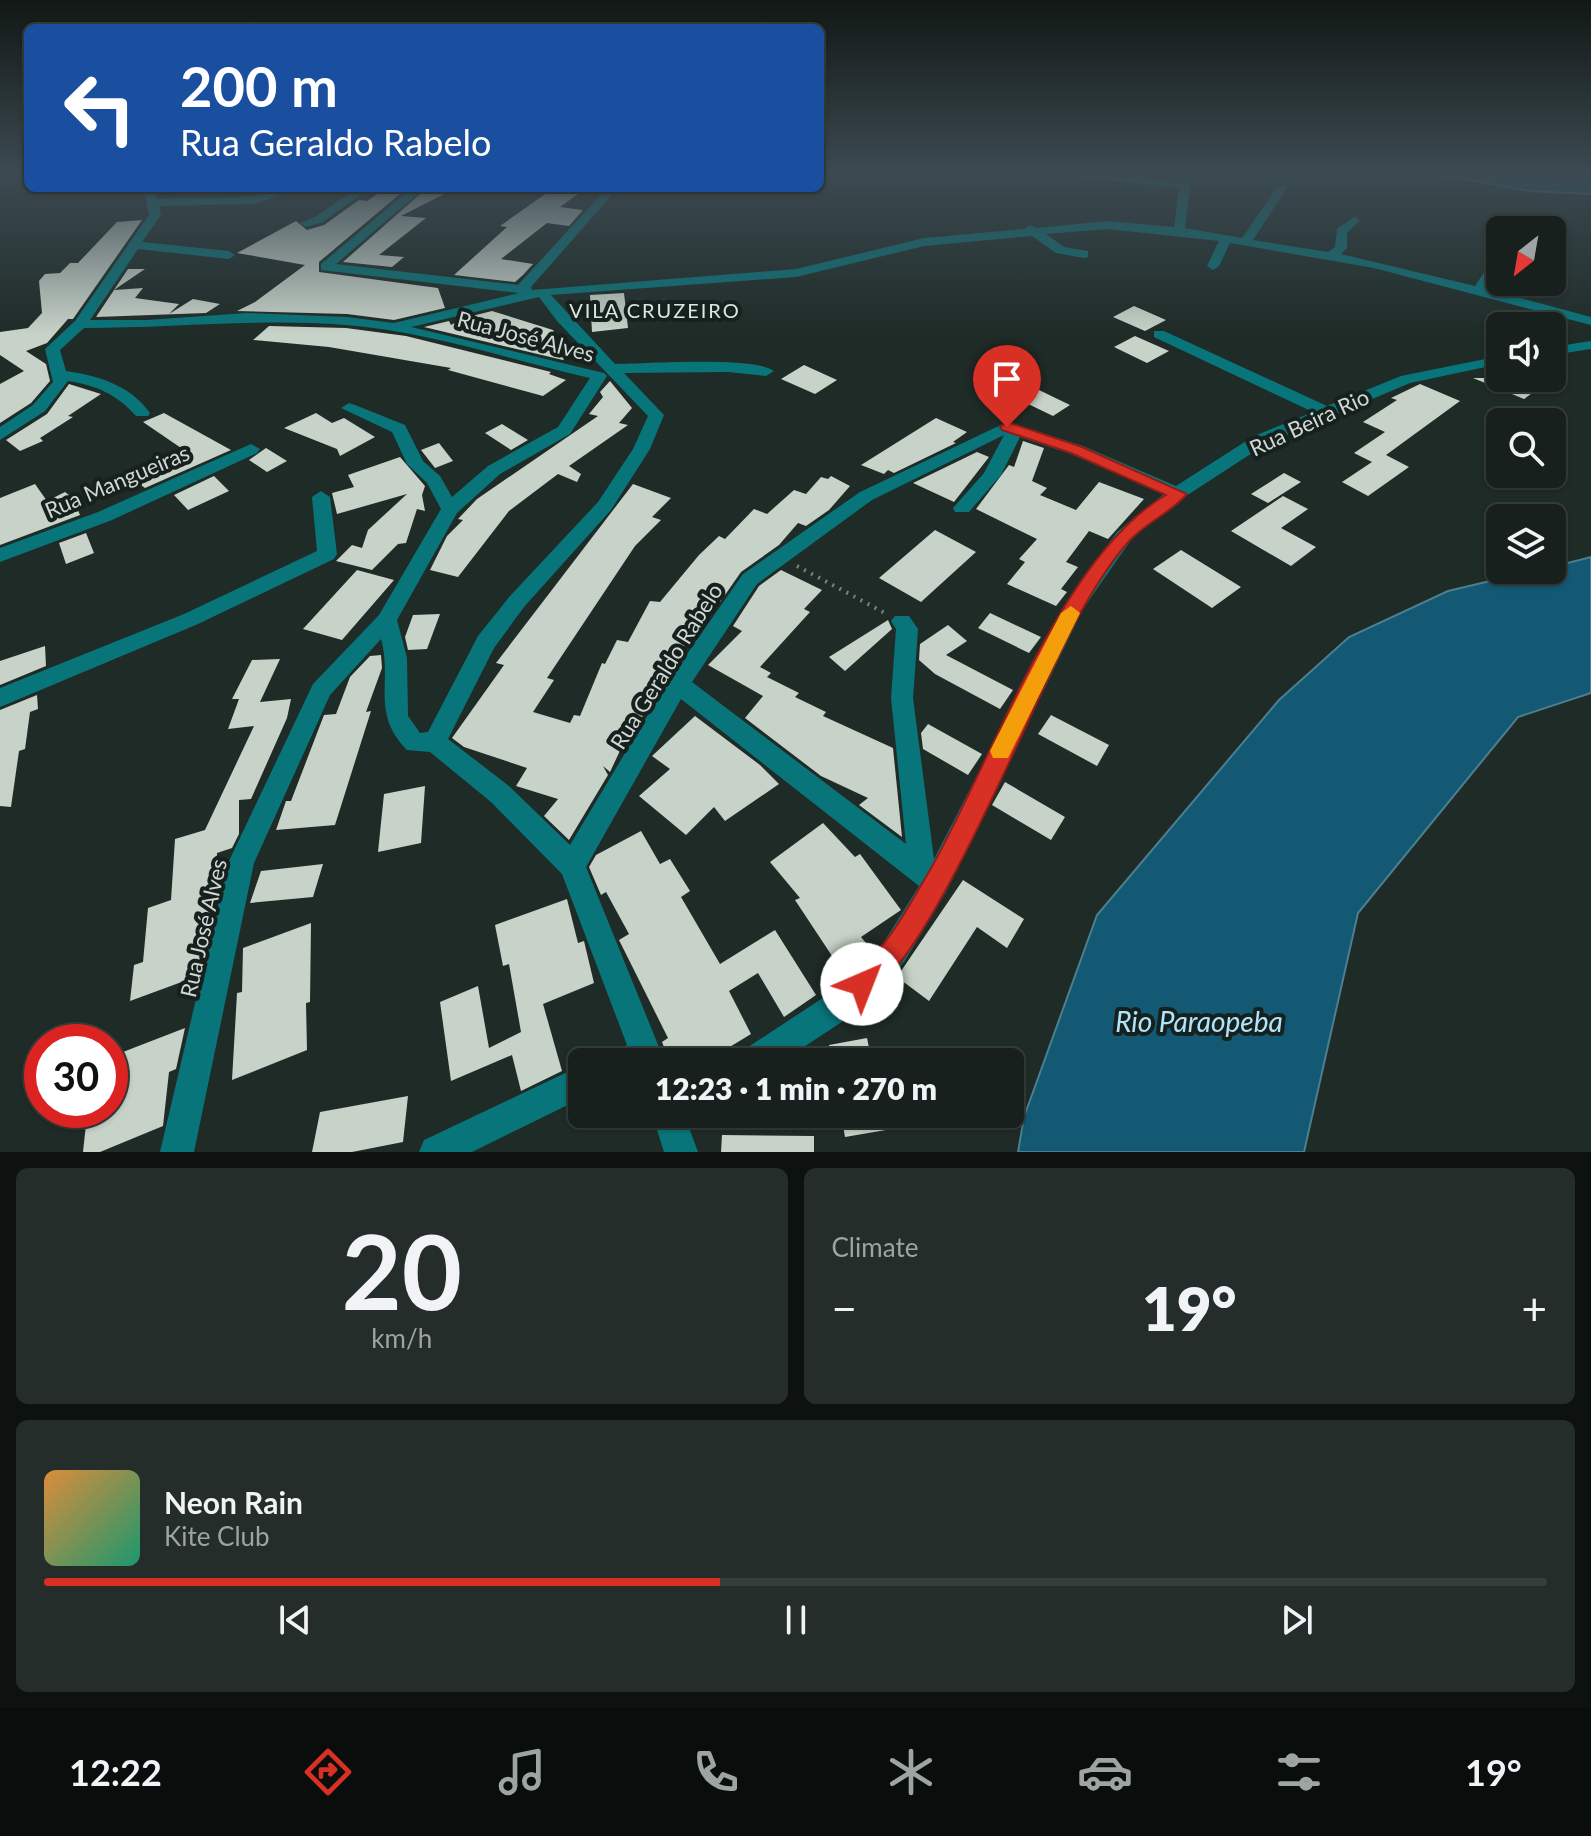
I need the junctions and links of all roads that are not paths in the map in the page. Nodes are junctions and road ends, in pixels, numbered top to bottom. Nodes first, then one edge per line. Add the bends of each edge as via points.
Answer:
1 (146, 227) edge
2 (373, 227) edge
3 (583, 227) edge
4 (1074, 227) edge
5 (1129, 227) edge
6 (1180, 227) edge
7 (1256, 227) edge
8 (1350, 227) edge
9 (1030, 229) junction
10 (1179, 231) junction
11 (1227, 238) junction
12 (1246, 241) junction
13 (132, 245) junction
14 (1084, 254) dead end
15 (229, 255) dead end
16 (1331, 256) junction
17 (1213, 266) dead end
18 (1486, 280) edge
19 (532, 291) junction
20 (1479, 291) junction
21 (1591, 321) edge
22 (80, 324) junction
23 (392, 327) junction
24 (1159, 334) dead end
25 (1591, 345) edge
26 (1566, 349) edge
27 (1486, 363) edge
28 (766, 371) dead end
29 (610, 373) junction
30 (59, 375) junction
31 (349, 408) dead end
32 (1326, 412) junction
33 (142, 413) dead end
34 (1015, 429) junction
35 (0, 435) edge
36 (251, 449) dead end
37 (1179, 494) junction
38 (321, 497) dead end
39 (962, 508) dead end
40 (450, 509) junction
41 (0, 555) edge
42 (386, 620) junction
43 (902, 621) road end
44 (678, 684) junction
45 (0, 698) edge
46 (435, 742) junction
47 (572, 866) junction
48 (929, 877) junction
49 (636, 1048) edge
50 (774, 1048) edge
51 (568, 1088) edge
52 (673, 1128) edge
53 (177, 1152) edge
54 (436, 1152) edge
55 (681, 1152) edge

1 - 13 street
2 - 19 street via 325,267
3 - 19 street
4 - 9 street
5 - 10 street
6 - 10 street
7 - 12 street
8 - 16 street via 1341,232 1341,248
9 - 14 street via 1060,250
9 - 19 street via 924,242 796,273
10 - 11 street
11 - 12 street
11 - 17 street
12 - 16 street
13 - 15 street
13 - 22 street
16 - 20 street
18 - 20 street
19 - 23 street
19 - 29 street
20 - 21 street
22 - 23 street, Rua José Alves via 247,317
22 - 30 street via 52,349
23 - 29 street, Rua José Alves
24 - 32 street
25 - 26 street
27 - 32 street, Rua Beira Rio via 1406,379
28 - 29 street via 728,367
29 - 40 street, Rua José Alves via 564,430 494,470
29 - 46 street via 656,415 645,447 609,505 494,629
30 - 33 street via 85,377 132,399
30 - 35 street via 61,382 39,408
31 - 40 street via 399,429 416,464 434,480
32 - 37 street, Rua Beira Rio via 1260,440
34 - 37 street
34 - 39 street via 992,475
34 - 44 street, Rua Geraldo Rabelo via 1007,427 866,496 750,579
36 - 41 street, Rua Mangueiras via 105,516
37 - 48 street, Rua Beira Rio via 1124,536 1074,606
38 - 45 street via 327,554 191,619
40 - 42 street, Rua José Alves
42 - 46 street via 397,660 391,688 402,731 415,743
42 - 53 street, Rua José Alves via 321,690 241,863
43 - 48 street via 907,629 902,698
44 - 47 street, Rua Geraldo Rabelo
44 - 48 street
46 - 47 street via 500,794
47 - 49 street
48 - 50 street, Rua Beira Rio via 894,952 846,1001
51 - 54 street
52 - 55 street

